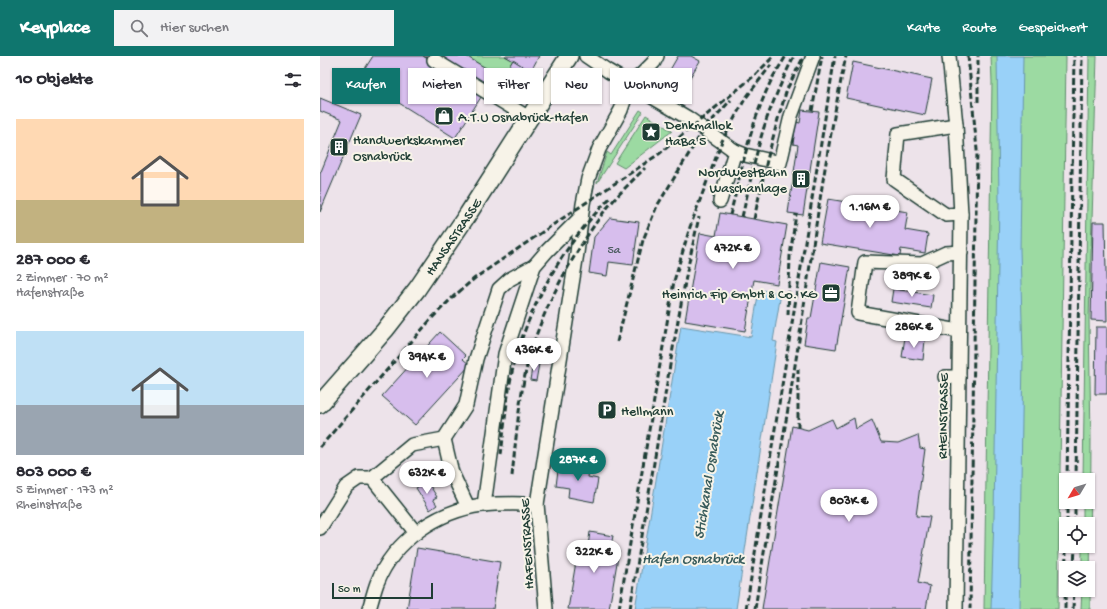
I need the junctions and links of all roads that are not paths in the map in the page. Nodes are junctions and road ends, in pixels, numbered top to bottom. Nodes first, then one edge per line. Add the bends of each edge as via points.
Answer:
1 (570, 56) edge
2 (586, 56) edge
3 (658, 56) edge
4 (813, 56) edge
5 (949, 56) edge
6 (434, 60) dead end
7 (648, 68) edge
8 (610, 72) edge
9 (622, 104) edge
10 (665, 104) edge
11 (529, 118) junction
12 (956, 125) junction
13 (735, 151) junction
14 (720, 201) dead end
15 (961, 214) junction
16 (581, 217) junction
17 (961, 252) junction
18 (534, 266) junction
19 (959, 331) junction
20 (945, 377) dead end
21 (959, 377) junction
22 (320, 404) edge
23 (444, 439) junction
24 (372, 478) junction
25 (537, 504) junction
26 (484, 505) junction
27 (468, 507) junction
28 (320, 528) edge
29 (416, 533) junction
30 (369, 609) edge
31 (546, 609) edge
32 (956, 609) edge

1 - 11 main road, HANSASTRASSE
2 - 8 street
3 - 7 street
4 - 13 street via 791,116 780,163
5 - 12 street, RHEINSTRASSE
6 - 11 street
9 - 16 street, HAFENSTRASSE via 593,165
10 - 13 street
11 - 22 main road, HANSASTRASSE via 439,258 385,330
12 - 15 street, RHEINSTRASSE
12 - 15 street via 898,134 894,179 946,215
13 - 14 street
15 - 17 street, RHEINSTRASSE
16 - 18 street
16 - 25 street, HAFENSTRASSE
17 - 19 street, RHEINSTRASSE
17 - 19 street via 946,252 922,264 866,262 858,313
18 - 23 street via 510,279 499,289 476,359 466,405
18 - 26 street via 505,354
19 - 21 street, RHEINSTRASSE
20 - 21 street
21 - 32 street, RHEINSTRASSE
23 - 24 street via 412,445
23 - 27 street via 452,473
24 - 28 street via 359,478 346,487
24 - 29 street
25 - 26 street
25 - 31 street, HAFENSTRASSE
26 - 27 street
27 - 29 street via 442,516
29 - 30 street via 394,554 377,582

